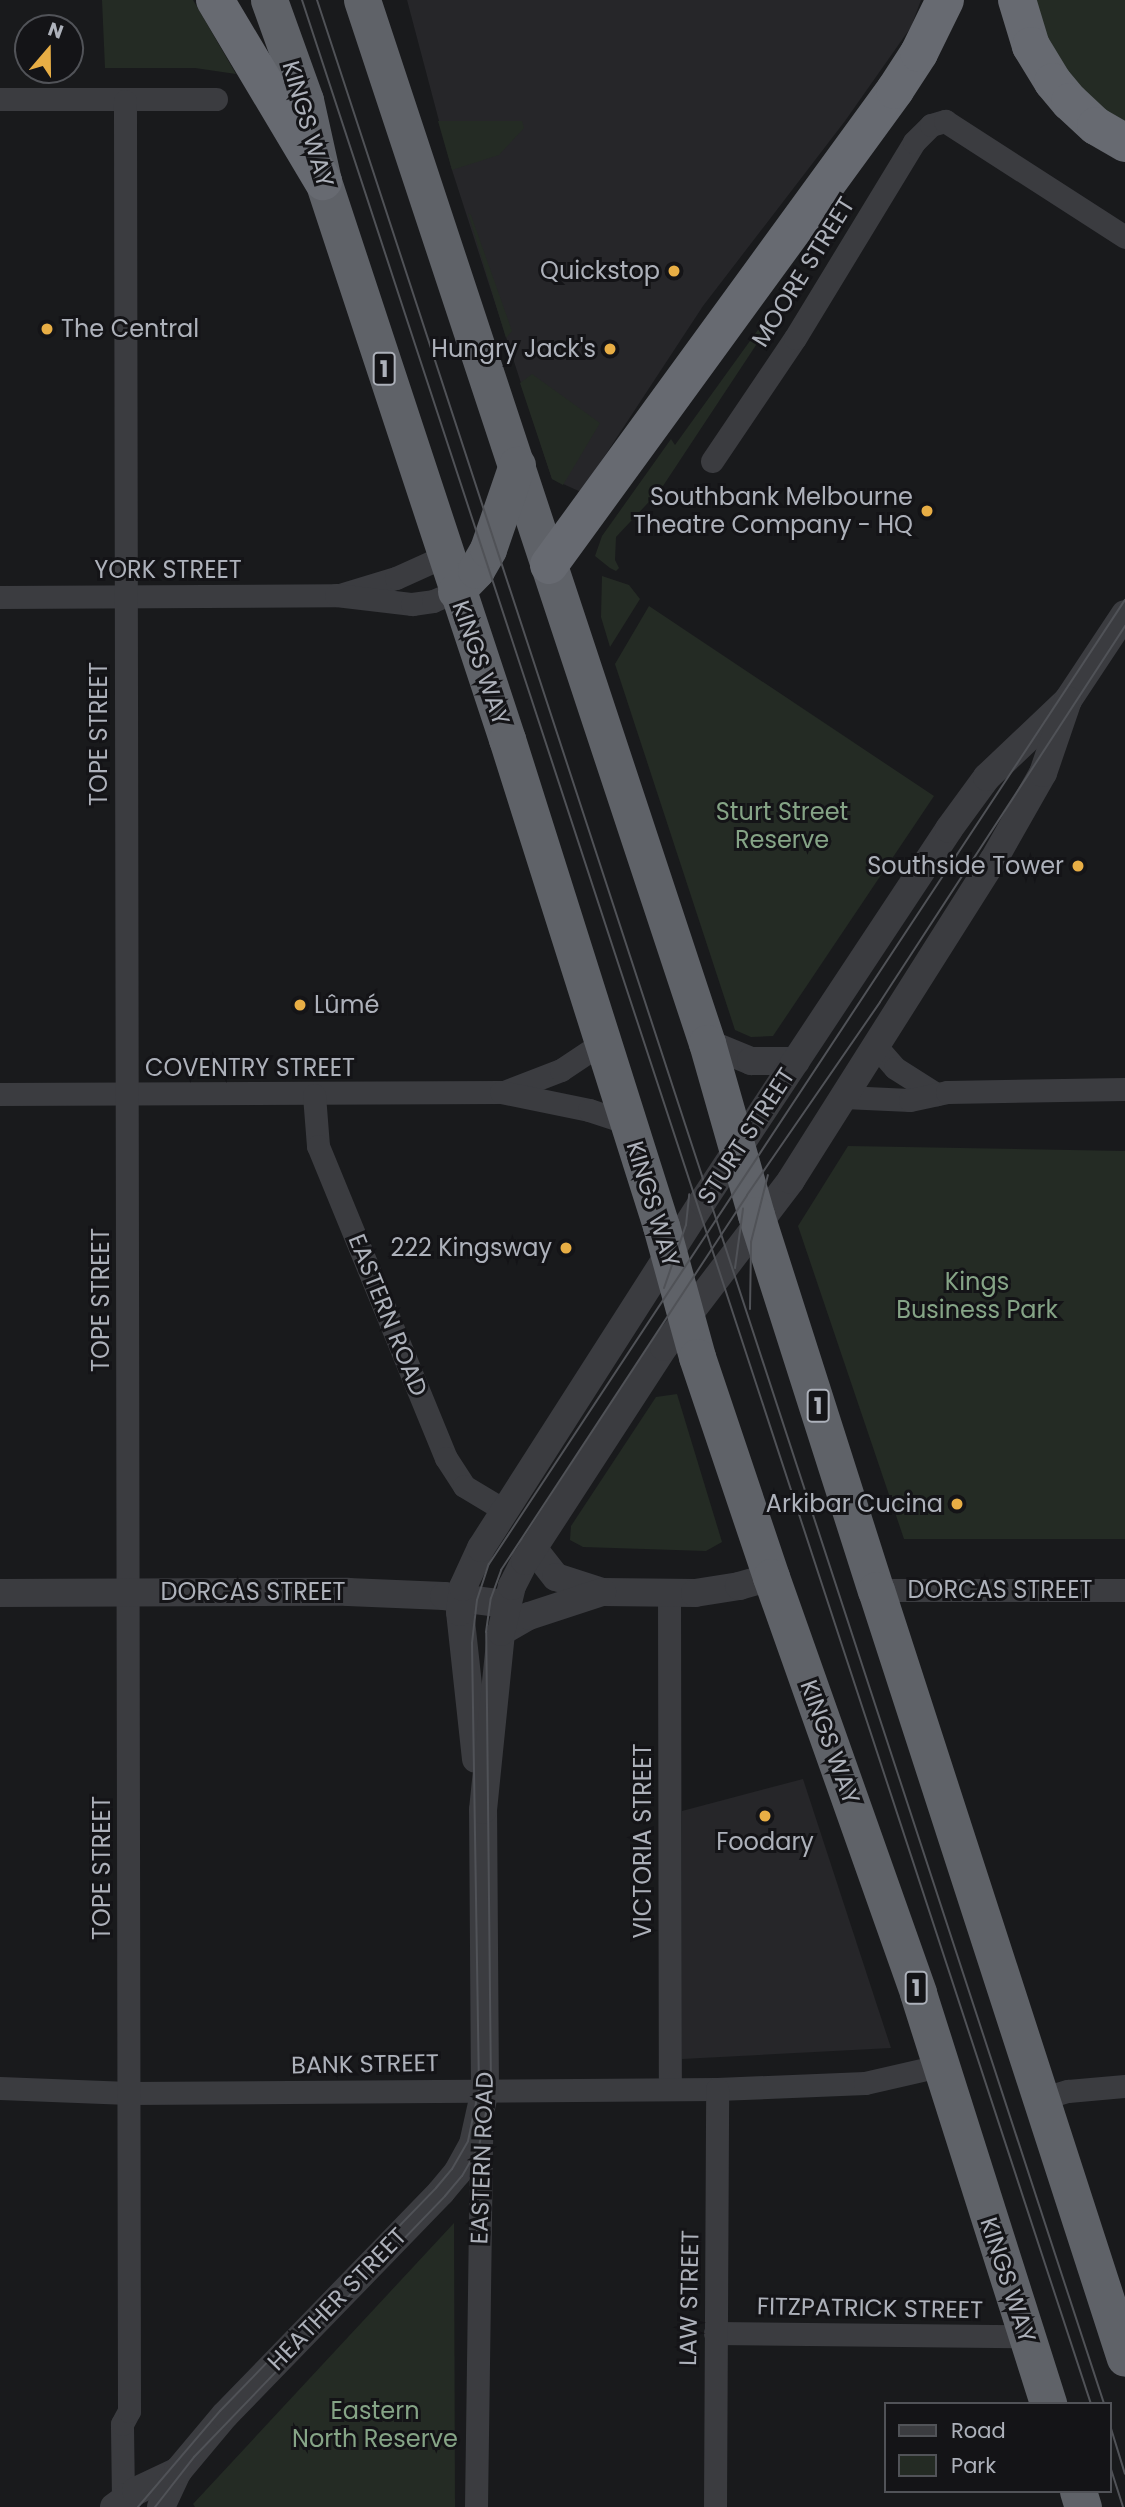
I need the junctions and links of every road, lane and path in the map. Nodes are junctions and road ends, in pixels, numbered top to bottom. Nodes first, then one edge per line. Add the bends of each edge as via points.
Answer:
1 (215, 0) edge
2 (269, 0) edge
3 (362, 0) edge
4 (945, 0) edge
5 (1017, 0) edge
6 (0, 99) edge
7 (216, 99) dead end
8 (125, 101) junction
9 (1125, 143) edge
10 (323, 181) junction
11 (1125, 237) edge
12 (712, 461) dead end
13 (517, 465) junction
14 (445, 556) junction
15 (549, 565) junction
16 (456, 590) junction
17 (337, 595) junction
18 (0, 597) edge
19 (124, 597) junction
20 (1125, 614) edge
21 (1068, 700) junction
22 (603, 1042) junction
23 (706, 1043) junction
24 (875, 1045) junction
25 (796, 1060) junction
26 (1125, 1089) edge
27 (501, 1093) junction
28 (0, 1094) edge
29 (127, 1094) junction
30 (936, 1094) junction
31 (314, 1095) junction
32 (844, 1097) junction
33 (628, 1123) junction
34 (738, 1148) junction
35 (759, 1223) junction
36 (670, 1255) junction
37 (686, 1317) junction
38 (504, 1510) junction
39 (534, 1549) junction
40 (771, 1577) junction
41 (876, 1590) junction
42 (1125, 1590) edge
43 (0, 1592) edge
44 (126, 1592) junction
45 (602, 1592) junction
46 (669, 1593) junction
47 (461, 1598) junction
48 (506, 1604) junction
49 (501, 1632) junction
50 (483, 1810) junction
51 (939, 2066) junction
52 (1125, 2086) edge
53 (0, 2088) edge
54 (670, 2089) junction
55 (717, 2089) junction
56 (485, 2090) junction
57 (129, 2093) junction
58 (1041, 2099) junction
59 (481, 2119) junction
60 (715, 2333) junction
61 (1026, 2336) junction
62 (1125, 2358) edge
63 (1047, 2402) edge
64 (178, 2470) junction
65 (118, 2503) edge
66 (161, 2507) edge
67 (476, 2507) edge
68 (715, 2507) edge

1 - 10 highway
2 - 10 highway, KINGS WAY / 1 via 305,100
3 - 13 highway, 1
4 - 15 highway via 919,53 846,158
5 - 9 highway via 1031,46 1053,82 1096,126
6 - 8 street
7 - 8 street
8 - 19 street, TOPE STREET
10 - 14 highway, KINGS WAY / 1
11 - 12 street, MOORE STREET via 945,121 925,128
13 - 15 highway, 1
13 - 16 highway via 488,549 477,570
14 - 16 highway, KINGS WAY / 1
14 - 17 street, YORK STREET via 396,578
15 - 23 highway, 1
16 - 17 street, YORK STREET via 433,601 412,604
16 - 22 highway, KINGS WAY / 1
17 - 19 street, YORK STREET
18 - 19 street, YORK STREET
19 - 29 street, TOPE STREET
20 - 21 street, STURT STREET
21 - 24 street, STURT STREET via 1043,773 993,861
21 - 25 street, STURT STREET via 986,777
22 - 27 street, COVENTRY STREET via 561,1070
22 - 33 highway, KINGS WAY / 1
23 - 25 street via 751,1061
23 - 34 highway, 1
24 - 30 street via 895,1068
24 - 32 street, STURT STREET
25 - 34 street, STURT STREET
26 - 30 street
27 - 31 street, COVENTRY STREET
27 - 33 street, COVENTRY STREET via 589,1110
28 - 29 street, COVENTRY STREET
29 - 31 street, COVENTRY STREET
29 - 44 street, TOPE STREET
30 - 32 street via 910,1100
31 - 38 street, EASTERN ROAD via 318,1146 446,1458 464,1486
32 - 35 street, STURT STREET
33 - 36 highway, KINGS WAY / 1
34 - 35 highway, 1
34 - 36 street, STURT STREET
35 - 37 street, STURT STREET
35 - 41 highway, 1
36 - 37 highway, KINGS WAY / 1
36 - 38 street, STURT STREET
37 - 39 street, STURT STREET
37 - 40 highway, KINGS WAY / 1
38 - 47 street, STURT STREET via 476,1557
39 - 45 street via 556,1577
39 - 48 street, STURT STREET
40 - 46 street via 716,1591
40 - 51 highway, KINGS WAY / 1 via 909,1967
41 - 42 street, DORCAS STREET
41 - 58 highway, 1
43 - 44 street, DORCAS STREET
44 - 47 street, DORCAS STREET via 348,1592
44 - 57 street, TOPE STREET
45 - 46 street
45 - 49 street via 529,1616
46 - 54 street, VICTORIA STREET
47 - 48 street, DORCAS STREET
47 - 50 street, EASTERN ROAD via 462,1643
48 - 49 street, EASTERN ROAD
49 - 50 street, EASTERN ROAD
50 - 56 street, EASTERN ROAD
51 - 55 street, BANK STREET via 865,2083
51 - 61 highway, KINGS WAY / 1
52 - 58 street via 1068,2091
53 - 57 street, BANK STREET
54 - 55 street, BANK STREET
54 - 56 street, BANK STREET
55 - 60 street, LAW STREET
56 - 57 street, BANK STREET
56 - 59 street, EASTERN ROAD
57 - 65 street, TOPE STREET via 129,2411 122,2424
58 - 62 highway, 1
59 - 64 street, HEATHER STREET via 457,2173
59 - 67 street, EASTERN ROAD
60 - 61 street, FITZPATRICK STREET
60 - 68 street, LAW STREET
61 - 63 highway, KINGS WAY / 1
64 - 65 street, HEATHER STREET
64 - 66 street, HEATHER STREET

